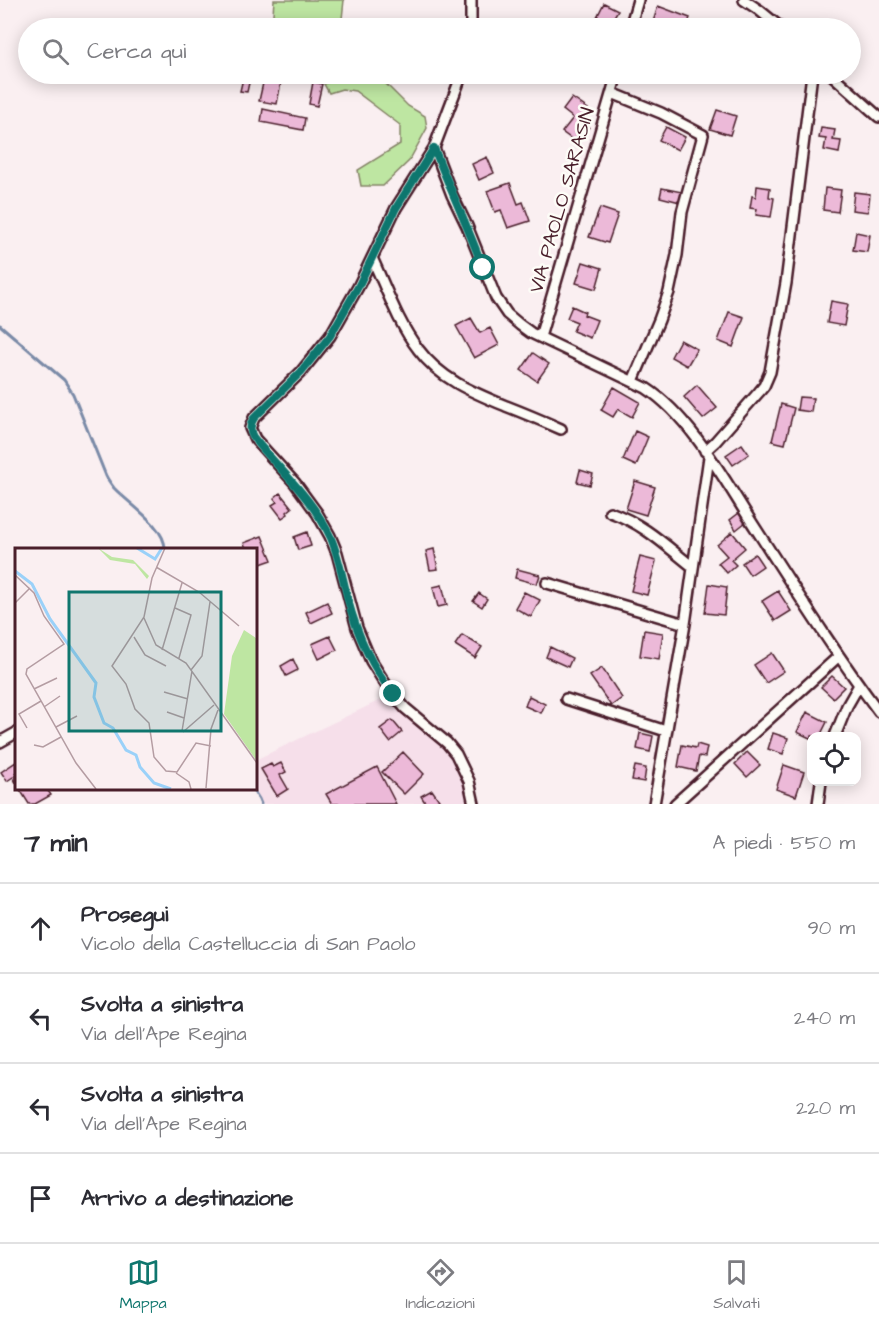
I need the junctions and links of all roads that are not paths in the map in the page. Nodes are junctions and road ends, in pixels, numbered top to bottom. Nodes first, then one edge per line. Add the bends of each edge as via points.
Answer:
1 (471, 0) edge
2 (638, 0) edge
3 (744, 0) edge
4 (471, 18) edge
5 (633, 18) edge
6 (769, 18) edge
7 (458, 84) edge
8 (614, 84) edge
9 (811, 84) edge
10 (842, 84) edge
11 (612, 93) junction
12 (879, 117) edge
13 (434, 148) junction
14 (372, 258) junction
15 (540, 337) junction
16 (633, 381) junction
17 (561, 429) dead end
18 (707, 454) junction
19 (610, 512) dead end
20 (693, 567) junction
21 (547, 583) dead end
22 (685, 624) junction
23 (839, 656) junction
24 (859, 685) junction
25 (566, 699) dead end
26 (879, 712) edge
27 (666, 732) junction
28 (836, 732) edge
29 (15, 734) edge
30 (0, 742) edge
31 (820, 786) edge
32 (474, 804) edge
33 (654, 804) edge
34 (675, 804) edge
35 (818, 804) edge

1 - 4 street
2 - 5 street
3 - 6 street
7 - 13 street
8 - 11 street, VIA PAOLO SARASIN
9 - 18 street via 786,284 770,372 764,386
10 - 12 street
11 - 15 street, VIA PAOLO SARASIN
11 - 16 street via 703,135 682,212 669,292
13 - 14 street via 396,208
13 - 15 street via 498,302 511,318
14 - 17 street via 414,344 436,369 473,392
14 - 32 street via 330,336 301,372 254,418 250,430 307,498 330,536 357,628 382,680 405,708 456,753
15 - 16 street
16 - 18 street via 668,405
18 - 20 street
18 - 23 street
19 - 20 street via 638,524
20 - 22 street
21 - 22 street
22 - 27 street
23 - 24 street
23 - 34 street
24 - 26 street
24 - 28 street
25 - 27 street
27 - 33 street
29 - 30 street
31 - 35 street

